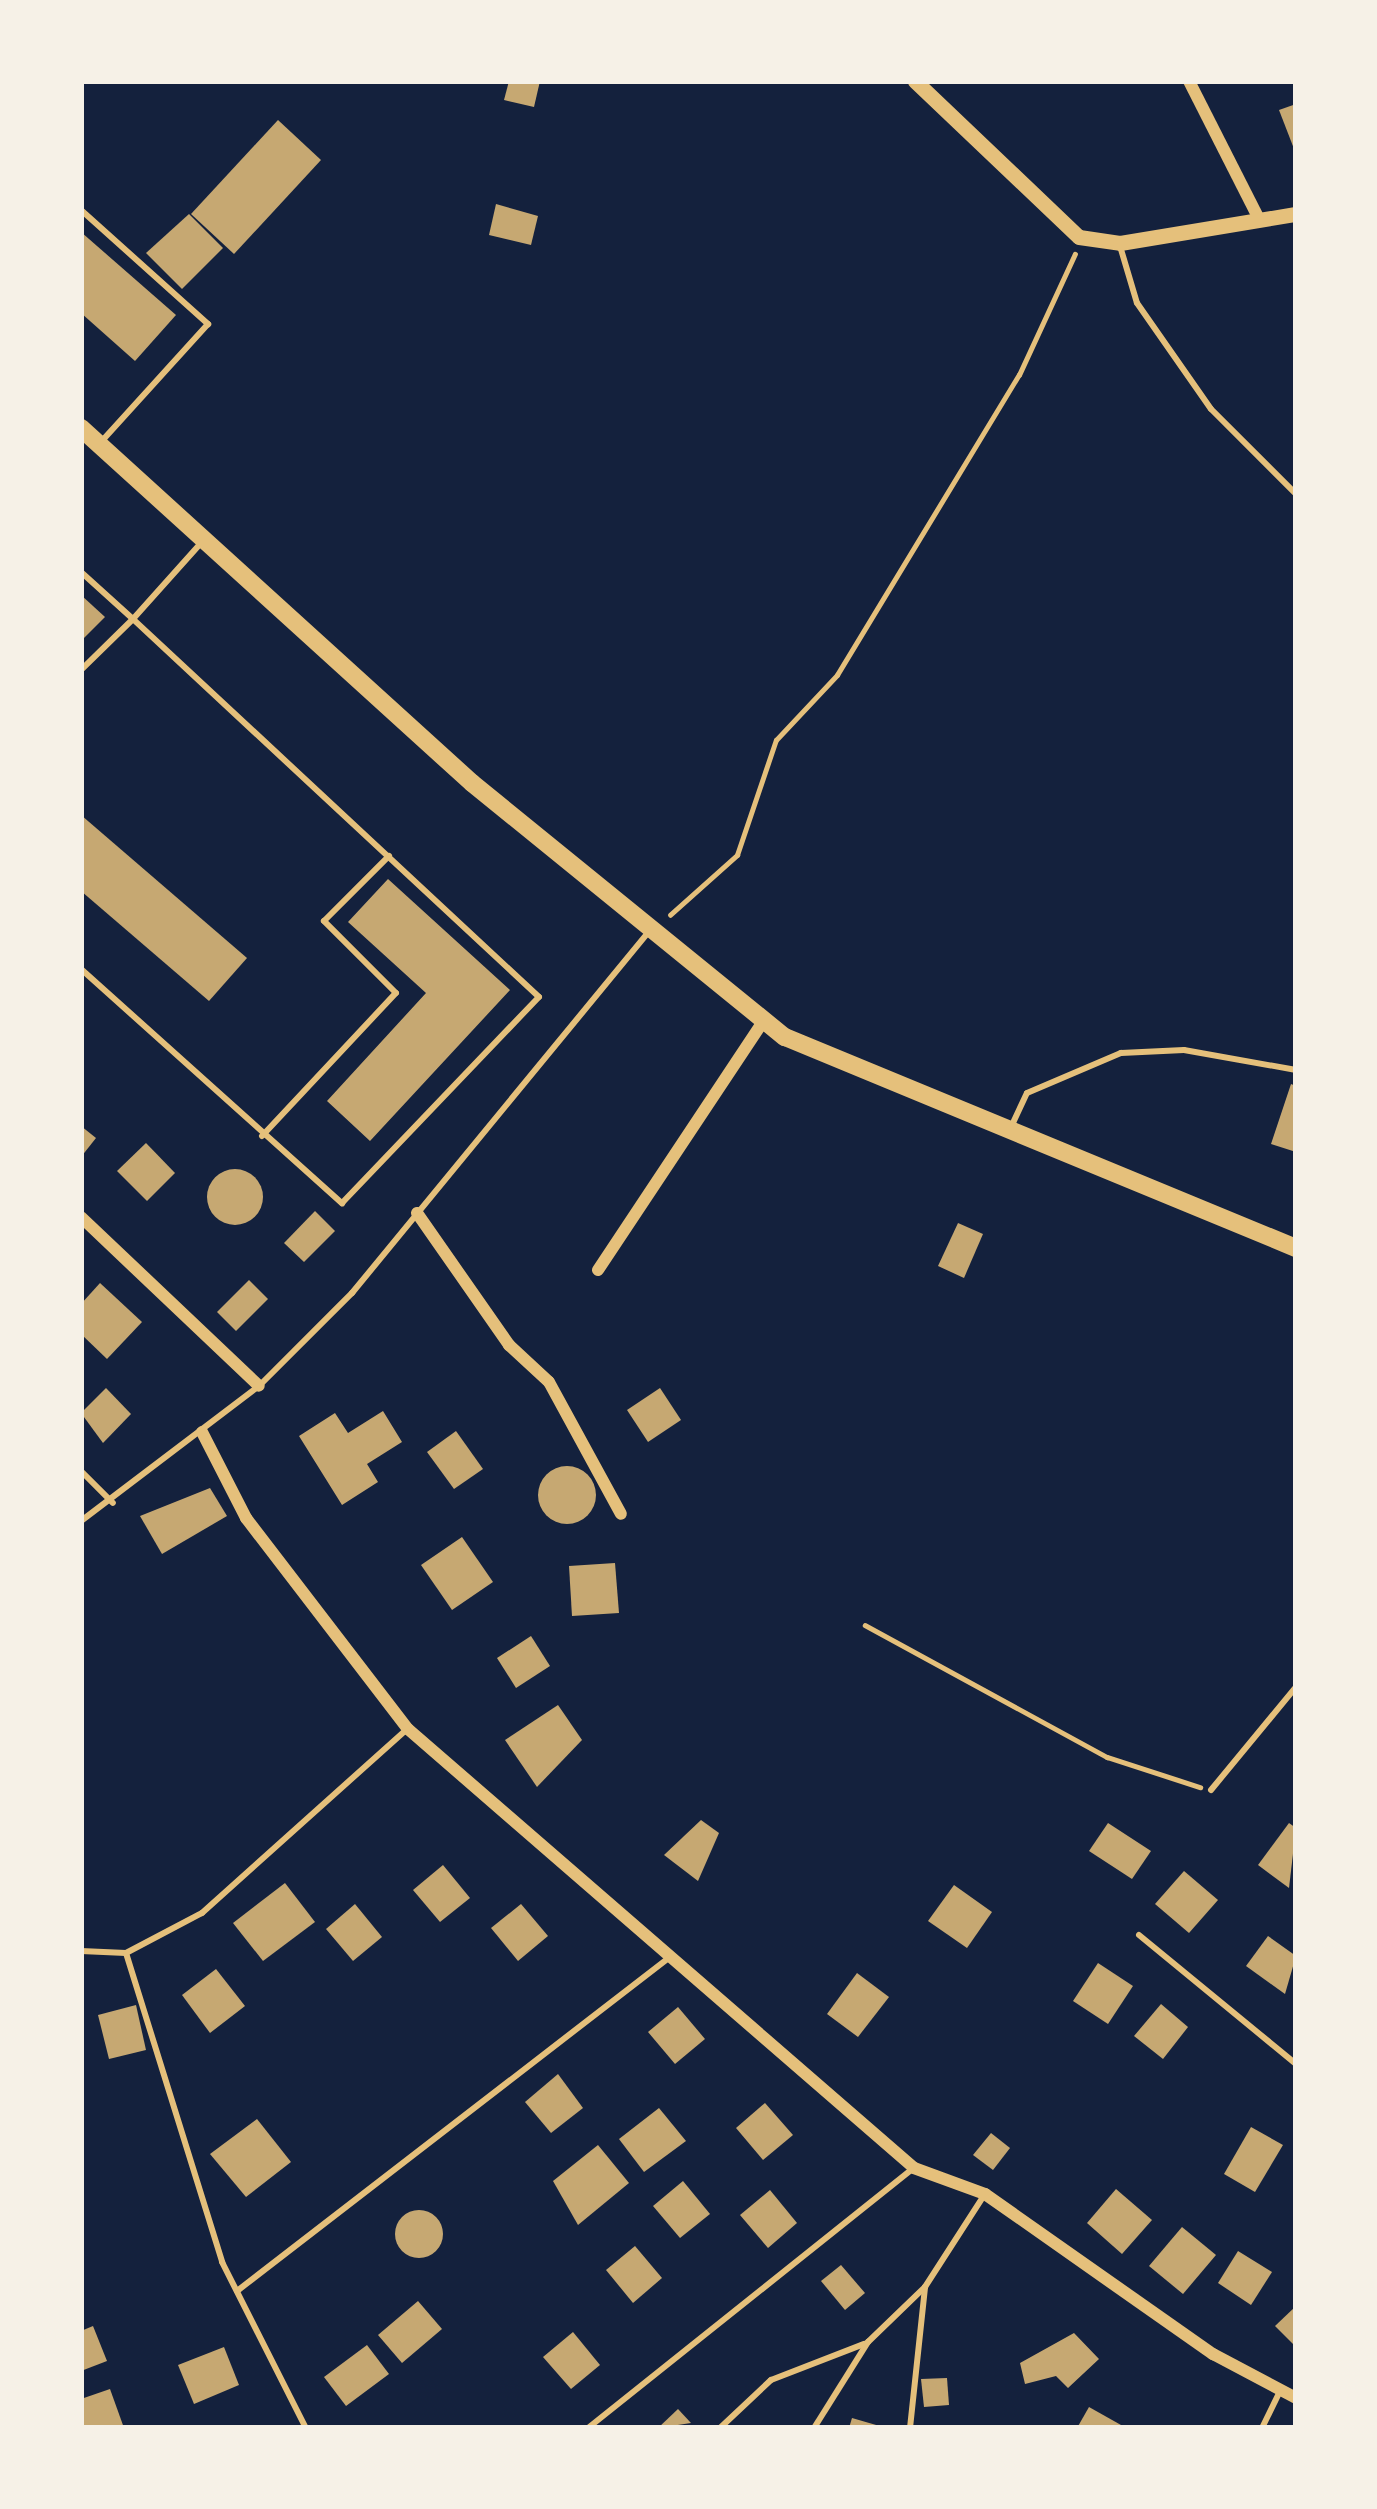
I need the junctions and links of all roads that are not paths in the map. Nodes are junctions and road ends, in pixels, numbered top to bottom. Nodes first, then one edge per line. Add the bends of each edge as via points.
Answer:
1 (915, 81) edge
2 (1189, 81) edge
3 (1296, 214) edge
4 (83, 215) edge
5 (1259, 219) junction
6 (1120, 243) junction
7 (81, 428) edge
8 (99, 444) junction
9 (1296, 494) edge
10 (204, 540) junction
11 (81, 572) edge
12 (133, 619) junction
13 (81, 670) edge
14 (389, 856) junction
15 (651, 928) junction
16 (81, 969) edge
17 (764, 1020) junction
18 (1296, 1070) edge
19 (1010, 1130) junction
20 (262, 1136) junction
21 (417, 1214) junction
22 (81, 1217) edge
23 (1296, 1248) edge
24 (598, 1270) dead end
25 (259, 1386) junction
26 (202, 1432) junction
27 (81, 1471) edge
28 (113, 1503) junction
29 (622, 1514) dead end
30 (81, 1521) edge
31 (1296, 1688) edge
32 (408, 1729) junction
33 (1211, 1790) road end
34 (1139, 1935) dead end
35 (81, 1951) edge
36 (126, 1953) junction
37 (670, 1957) junction
38 (1296, 2064) edge
39 (914, 2168) junction
40 (985, 2194) junction
41 (925, 2287) junction
42 (237, 2291) junction
43 (868, 2342) junction
44 (1279, 2392) junction
45 (1296, 2398) edge
46 (306, 2428) edge
47 (588, 2428) edge
48 (719, 2428) edge
49 (814, 2428) edge
50 (910, 2428) edge
51 (1262, 2428) edge

1 - 6 street via 1079,237
2 - 5 street
3 - 5 street
4 - 8 lane via 208,324
5 - 6 street
6 - 9 lane via 1117,266 1137,304 1210,409
7 - 8 main road
8 - 10 main road
10 - 12 lane
10 - 15 main road
11 - 12 lane
12 - 13 lane
12 - 14 lane
14 - 20 lane via 324,921 396,993
14 - 20 lane via 539,998 342,1203
15 - 17 main road
15 - 21 lane
16 - 20 lane
17 - 19 main road
17 - 24 street
18 - 19 lane via 1184,1050 1121,1053 1027,1094
19 - 23 main road
21 - 25 lane
21 - 29 street via 509,1345 549,1382
22 - 25 street
25 - 26 lane
26 - 28 lane
26 - 32 street via 246,1518
27 - 28 lane
28 - 30 lane
31 - 33 lane
32 - 36 lane via 202,1913
32 - 37 street
34 - 38 lane
35 - 36 lane
36 - 42 lane
37 - 39 street
37 - 42 lane
39 - 40 street
39 - 47 lane
40 - 41 lane
40 - 44 street
41 - 43 lane
41 - 50 lane
42 - 46 lane
43 - 48 lane via 772,2380
43 - 49 lane
44 - 45 street
44 - 51 lane

